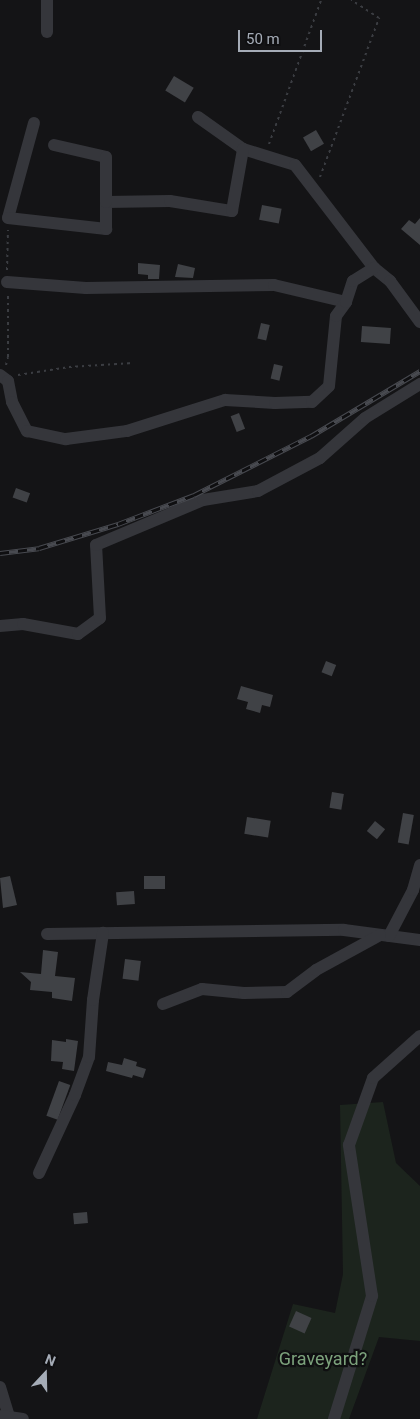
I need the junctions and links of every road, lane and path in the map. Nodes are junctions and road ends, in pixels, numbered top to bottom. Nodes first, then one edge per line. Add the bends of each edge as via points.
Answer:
1 (47, 0) edge
2 (321, 0) edge
3 (351, 0) edge
4 (47, 32) dead end
5 (198, 117) dead end
6 (34, 123) dead end
7 (54, 145) dead end
8 (243, 149) junction
9 (265, 156) junction
10 (315, 191) junction
11 (106, 202) junction
12 (8, 218) junction
13 (374, 268) junction
14 (7, 282) junction
15 (346, 302) junction
16 (420, 322) edge
17 (133, 363) dead end
18 (2, 376) edge
19 (420, 384) edge
20 (0, 626) edge
21 (420, 865) edge
22 (103, 933) junction
23 (47, 934) dead end
24 (385, 935) junction
25 (420, 940) edge
26 (163, 1004) dead end
27 (420, 1036) edge
28 (39, 1173) dead end
29 (0, 1387) edge
30 (4, 1417) edge
31 (23, 1419) edge
32 (334, 1419) edge

1 - 4 street
2 - 9 path
3 - 10 path via 379,18
5 - 8 street
6 - 12 street
7 - 11 street via 106,156
8 - 9 street
8 - 11 street via 232,211 170,201
9 - 10 street via 295,165
10 - 13 street
11 - 12 street via 106,230
12 - 14 path
13 - 15 street via 353,281
13 - 16 street via 390,281
14 - 15 street via 86,288 274,285
14 - 18 path via 8,357
15 - 18 street via 336,316 329,386 312,402 225,400 127,431 66,439 27,431 12,402 8,381
17 - 18 path
19 - 20 street via 365,418 320,458 258,491 202,500 96,546 100,618 78,634 23,624
21 - 24 street via 413,890
22 - 23 street
22 - 24 street via 344,930
22 - 28 street via 93,1000 90,1056
24 - 25 street
24 - 26 street via 316,970 287,992 244,994 202,989
27 - 32 street via 374,1078 349,1145 372,1296
29 - 30 street
30 - 31 street

